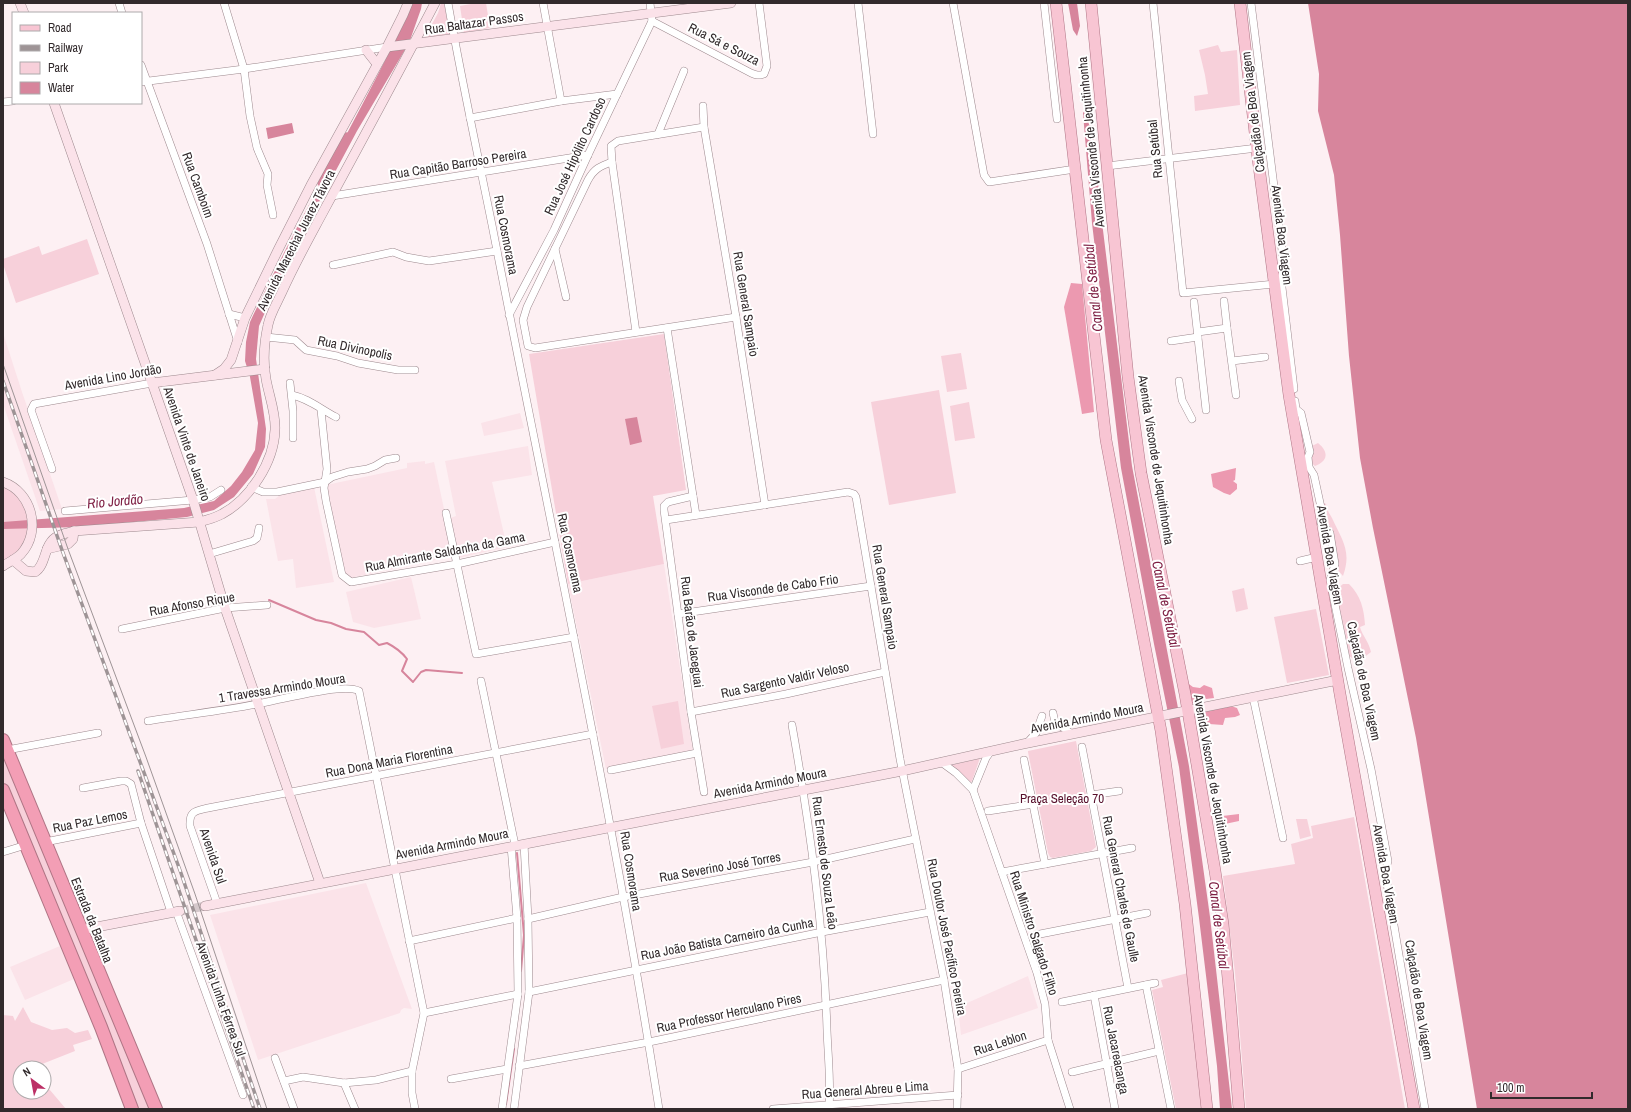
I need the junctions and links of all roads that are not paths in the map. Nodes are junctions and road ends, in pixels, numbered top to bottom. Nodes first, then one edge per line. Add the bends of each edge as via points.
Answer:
1 (224, 3) edge
2 (408, 3) edge
3 (435, 3) edge
4 (448, 3) edge
5 (543, 3) edge
6 (731, 3) edge
7 (759, 3) edge
8 (858, 3) edge
9 (953, 3) edge
10 (1044, 3) edge
11 (1056, 3) edge
12 (1090, 3) edge
13 (1153, 3) edge
14 (1240, 3) edge
15 (1251, 3) edge
16 (651, 12) edge
17 (548, 26) junction
18 (455, 38) junction
19 (412, 44) junction
20 (389, 46) junction
21 (366, 50) junction
22 (377, 64) junction
23 (244, 69) junction
24 (142, 71) edge
25 (684, 71) dead end
26 (144, 82) edge
27 (617, 94) junction
28 (561, 102) junction
29 (54, 104) edge
30 (703, 106) dead end
31 (470, 118) junction
32 (1058, 119) dead end
33 (704, 126) junction
34 (658, 134) junction
35 (873, 134) dead end
36 (1257, 148) junction
37 (588, 155) junction
38 (1168, 159) junction
39 (612, 162) junction
40 (1107, 166) junction
41 (1075, 169) junction
42 (482, 172) junction
43 (332, 196) junction
44 (273, 215) dead end
45 (555, 249) junction
46 (497, 251) junction
47 (333, 265) dead end
48 (1275, 284) junction
49 (566, 297) dead end
50 (1224, 301) dead end
51 (1194, 302) dead end
52 (229, 314) junction
53 (509, 315) junction
54 (736, 317) junction
55 (245, 318) junction
56 (667, 328) junction
57 (1227, 328) junction
58 (636, 332) junction
59 (1198, 335) junction
60 (266, 337) junction
61 (1171, 341) dead end
62 (238, 342) junction
63 (1265, 357) dead end
64 (1232, 361) junction
65 (262, 370) junction
66 (415, 370) dead end
67 (215, 375) junction
68 (1179, 381) dead end
69 (152, 383) junction
70 (290, 383) dead end
71 (292, 395) junction
72 (1236, 395) dead end
73 (321, 410) junction
74 (1206, 410) dead end
75 (336, 417) dead end
76 (1192, 419) dead end
77 (293, 438) dead end
78 (396, 458) dead end
79 (52, 469) dead end
80 (3, 474) edge
81 (325, 482) junction
82 (5, 483) edge
83 (251, 487) junction
84 (221, 490) dead end
85 (693, 496) junction
86 (194, 501) junction
87 (765, 504) junction
88 (65, 511) dead end
89 (446, 513) dead end
90 (696, 515) junction
91 (666, 520) junction
92 (199, 521) junction
93 (259, 528) dead end
94 (555, 542) junction
95 (209, 554) junction
96 (1317, 557) junction
97 (13, 560) junction
98 (1300, 561) dead end
99 (457, 564) junction
100 (3, 566) edge
101 (871, 586) junction
102 (266, 605) dead end
103 (225, 608) junction
104 (678, 614) junction
105 (122, 629) dead end
106 (574, 637) junction
107 (885, 672) junction
108 (1338, 680) junction
109 (481, 681) dead end
110 (1253, 697) junction
111 (257, 704) junction
112 (691, 712) junction
113 (1184, 712) junction
114 (1053, 713) dead end
115 (1163, 716) junction
116 (148, 721) dead end
117 (1054, 722) junction
118 (792, 725) dead end
119 (98, 734) dead end
120 (593, 734) junction
121 (1072, 734) junction
122 (1027, 743) junction
123 (5, 745) edge
124 (1082, 747) dead end
125 (991, 751) junction
126 (497, 753) junction
127 (697, 753) junction
128 (1024, 760) dead end
129 (941, 762) junction
130 (611, 770) dead end
131 (902, 771) junction
132 (377, 776) junction
133 (84, 788) dead end
134 (803, 789) junction
135 (3, 790) edge
136 (973, 790) junction
137 (1119, 790) dead end
138 (288, 792) junction
139 (704, 792) dead end
140 (1091, 795) junction
141 (1034, 804) junction
142 (988, 811) dead end
143 (190, 815) joint
144 (140, 823) junction
145 (611, 827) junction
146 (915, 838) junction
147 (1283, 838) dead end
148 (45, 842) junction
149 (26, 845) junction
150 (516, 845) junction
151 (1132, 848) dead end
152 (3, 852) edge
153 (1102, 854) junction
154 (813, 862) junction
155 (1045, 864) junction
156 (394, 869) junction
157 (1002, 872) junction
158 (320, 883) junction
159 (623, 897) junction
160 (217, 903) junction
161 (206, 906) tunnel mouth
162 (175, 912) junction
163 (930, 912) junction
164 (1146, 913) dead end
165 (517, 918) junction
166 (1115, 918) junction
167 (528, 919) junction
168 (81, 930) junction
169 (822, 932) junction
170 (1036, 934) dead end
171 (409, 941) junction
172 (636, 970) junction
173 (944, 980) junction
174 (1155, 983) dead end
175 (1146, 985) junction
176 (1128, 988) junction
177 (529, 992) junction
178 (518, 994) junction
179 (1094, 995) junction
180 (1062, 1002) dead end
181 (826, 1004) junction
182 (424, 1013) junction
183 (1048, 1040) junction
184 (648, 1042) junction
185 (1159, 1051) junction
186 (275, 1058) dead end
187 (1106, 1064) junction
188 (519, 1066) junction
189 (507, 1069) junction
190 (958, 1070) junction
191 (412, 1071) junction
192 (1072, 1072) dead end
193 (451, 1079) dead end
194 (145, 1080) junction
195 (284, 1081) junction
196 (344, 1084) junction
197 (243, 1095) dead end
198 (958, 1095) junction
199 (130, 1105) edge
200 (829, 1107) edge
201 (156, 1109) edge
202 (160, 1109) edge
203 (294, 1109) edge
204 (355, 1109) edge
205 (415, 1109) edge
206 (502, 1109) edge
207 (514, 1109) edge
208 (659, 1109) edge
209 (773, 1109) edge
210 (957, 1109) edge
211 (1069, 1109) edge
212 (1115, 1109) edge
213 (1171, 1109) edge
214 (1207, 1109) edge
215 (1239, 1109) edge
216 (1414, 1109) edge
217 (1425, 1109) edge

1 - 23 street
2 - 20 main road, Avenida Marechal Juarez Távora
3 - 19 main road, Avenida Marechal Juarez Távora
4 - 18 street, Rua Cosmorama
5 - 17 street
6 - 16 main road, Rua Baltazar Passos
7 - 16 street, Rua Sá e Souza via 767,66 764,74 757,76
8 - 35 street
9 - 41 street via 984,175 989,182
10 - 32 street
11 - 41 main road, Avenida Visconde de Jequitinhonha
12 - 40 main road, Avenida Visconde de Jequitinhonha
13 - 38 street, Rua Setúbal
14 - 36 main road, Avenida Boa Viagem
15 - 217 street, Calçadão de Boa Viagem via 1284,266 1281,279 1296,408 1301,413 1310,452 1309,467 1314,475 1322,512 1321,524 1330,533 1335,564 1330,580 1388,861 1385,872
16 - 17 main road, Rua Baltazar Passos
16 - 27 street, Rua José Hipólito Cardoso
17 - 18 main road, Rua Baltazar Passos
17 - 28 street
18 - 19 main road, Rua Baltazar Passos
18 - 31 street, Rua Cosmorama
19 - 20 main road, Rua Baltazar Passos
19 - 43 main road, Avenida Marechal Juarez Távora
20 - 21 street, Rua Baltazar Passos
20 - 22 main road, Avenida Marechal Juarez Távora
21 - 22 main road
21 - 23 street, Rua Baltazar Passos
22 - 55 main road, Avenida Marechal Juarez Távora via 310,185
23 - 26 street, Rua Baltazar Passos
23 - 44 street via 250,116 257,148 268,174 267,185
24 - 26 street, Rua Camboim
25 - 34 street
26 - 52 street, Rua Camboim via 207,244
27 - 28 street
27 - 37 street, Rua José Hipólito Cardoso
28 - 31 street
29 - 69 main road, Avenida Vinte de Janeiro
30 - 33 street, Rua General Sampaio
31 - 42 street, Rua Cosmorama
33 - 34 street
33 - 54 street, Rua General Sampaio
34 - 39 street via 614,143 611,150
36 - 38 street
36 - 48 main road, Avenida Boa Viagem
37 - 42 street, Rua Capitão Barroso Pereira
37 - 53 street, Rua José Hipólito Cardoso via 554,230
38 - 40 street
38 - 48 street, Rua Setúbal via 1183,293
39 - 45 street via 599,166 592,172
39 - 58 street
40 - 113 main road, Avenida Visconde de Jequitinhonha via 1128,377 1141,473
41 - 115 main road, Avenida Visconde de Jequitinhonha via 1106,440
42 - 43 street, Rua Capitão Barroso Pereira
42 - 46 street, Rua Cosmorama
43 - 60 main road, Avenida Marechal Juarez Távora via 275,307
45 - 49 street
45 - 58 street via 525,312 523,320 530,348
46 - 47 street via 429,261 393,252
46 - 53 street, Rua Cosmorama
48 - 96 main road, Avenida Boa Viagem via 1289,395
50 - 57 street
51 - 59 street
52 - 55 street
52 - 62 street, Rua Camboim
53 - 94 street, Rua Cosmorama
54 - 56 street
54 - 87 street, Rua General Sampaio
55 - 62 main road, Avenida Marechal Juarez Távora
56 - 58 street
56 - 85 street
57 - 59 street
57 - 64 street
59 - 61 street
59 - 74 street
60 - 65 main road, Avenida Marechal Juarez Távora
60 - 66 street, Rua Divinopolis via 295,340 306,350 358,363 398,370
62 - 67 main road, Avenida Marechal Juarez Távora via 228,364
63 - 64 street
64 - 72 street
65 - 67 main road, Avenida Lino Jordão
65 - 83 main road, Avenida Marechal Juarez Távora via 274,416 275,431 264,469
67 - 69 main road, Avenida Lino Jordão
68 - 76 street via 1182,400
69 - 79 street, Avenida Lino Jordão via 34,404 31,410
69 - 86 main road, Avenida Vinte de Janeiro
70 - 71 street
71 - 73 street via 312,402
71 - 77 street
73 - 75 street
73 - 81 street via 327,469
78 - 81 street via 385,460 367,470 332,477
80 - 82 main road
81 - 83 street via 270,493
81 - 99 street, Rua Almirante Saldanha da Gama via 326,501 342,575 350,582
82 - 97 main road via 15,488 26,501 32,518 32,532 26,547
83 - 92 main road, Avenida Marechal Juarez Távora via 231,508 217,517
84 - 86 street via 210,497
85 - 90 street
85 - 91 street, Rua Barão de Jaceguai via 668,502 664,506
86 - 88 street
86 - 92 main road, Avenida Vinte de Janeiro
87 - 90 street, Rua General Sampaio
87 - 101 street, Rua General Sampaio via 848,492 854,494
89 - 99 street
90 - 91 street, Rua General Sampaio
91 - 104 street, Rua Barão de Jaceguai
92 - 95 main road, Avenida Vinte de Janeiro
92 - 97 main road, Avenida Marechal Juarez Távora via 90,533 74,531 52,541 39,569 35,572 26,571
93 - 95 street via 258,538 253,541
94 - 99 street, Rua Almirante Saldanha da Gama
94 - 106 street, Rua Cosmorama
95 - 103 main road, Avenida Vinte de Janeiro
96 - 98 street
96 - 108 main road, Avenida Boa Viagem
97 - 100 main road
99 - 106 street via 476,654
101 - 104 street, Rua Visconde de Cabo Frio
101 - 107 street, Rua General Sampaio
102 - 103 street, Rua Afonso Rique
103 - 105 street, Rua Afonso Rique
103 - 111 main road, Avenida Vinte de Janeiro
104 - 112 street, Rua Barão de Jaceguai
106 - 120 street, Rua Cosmorama
107 - 112 street, Rua Sargento Valdir Veloso
107 - 131 street, Rua General Sampaio
108 - 110 main road, Avenida Armindo Moura
108 - 216 main road, Avenida Boa Viagem
109 - 126 street
110 - 113 main road, Avenida Armindo Moura
110 - 147 street
111 - 116 street, 1 Travessa Armindo Moura
111 - 132 street, 1 Travessa Armindo Moura via 310,693 356,689 361,698
111 - 138 main road, Avenida Vinte de Janeiro
112 - 127 street, Rua Barão de Jaceguai
113 - 115 main road, Avenida Armindo Moura
113 - 215 main road, Avenida Visconde de Jequitinhonha via 1223,924
114 - 117 street
115 - 121 main road, Avenida Armindo Moura
115 - 214 main road, Avenida Visconde de Jequitinhonha
117 - 121 street
117 - 122 street via 1042,720 1036,733
118 - 134 street, Rua Ernesto de Souza Leão
119 - 123 street
120 - 126 street, Rua Dona Maria Florentina
120 - 145 street, Rua Cosmorama
121 - 122 main road, Avenida Armindo Moura
122 - 125 main road, Avenida Armindo Moura
123 - 148 highway, Estrada da Batalha
124 - 140 street, Rua General Charles de Gaulle
125 - 129 main road, Avenida Armindo Moura
125 - 136 street
126 - 132 street, Rua Dona Maria Florentina
126 - 150 street
127 - 130 street
127 - 139 street, Rua Barão de Jaceguai
128 - 141 street
129 - 131 main road, Avenida Armindo Moura
129 - 136 street, Rua Ministro Salgado Filho
131 - 134 main road, Avenida Armindo Moura
131 - 146 street, Rua Doutor José Pacífico Pereira
132 - 138 street, Rua Dona Maria Florentina
132 - 156 street, 1 Travessa Armindo Moura
133 - 144 street, Avenida Linha Férrea Sul via 121,781 129,782 133,788
134 - 145 main road, Avenida Armindo Moura
134 - 154 street, Rua Ernesto de Souza Leão
135 - 149 highway
136 - 157 street, Rua Ministro Salgado Filho
137 - 140 street
138 - 143 street, Rua Dona Maria Florentina via 208,808
138 - 158 main road, Avenida Vinte de Janeiro
140 - 153 street, Rua General Charles de Gaulle
141 - 142 street
141 - 155 street
143 - 160 street, Avenida Sul via 190,826
144 - 148 street, Rua Paz Lemos
144 - 162 street, Avenida Linha Férrea Sul
145 - 150 main road, Avenida Armindo Moura
145 - 159 street, Rua Cosmorama
146 - 154 street, Rua Severino José Torres
146 - 163 street, Rua Doutor José Pacífico Pereira
148 - 168 highway, Estrada da Batalha
149 - 152 street
149 - 199 highway via 99,1021
150 - 156 main road, Avenida Armindo Moura
150 - 165 street
150 - 167 street
151 - 153 street
153 - 155 street
153 - 166 street, Rua General Charles de Gaulle
154 - 159 street, Rua Severino José Torres
154 - 169 street, Rua Ernesto de Souza Leão
155 - 157 street
156 - 158 main road, Avenida Armindo Moura
156 - 171 street, 1 Travessa Armindo Moura
157 - 183 street, Rua Ministro Salgado Filho via 1037,973 1045,1004
158 - 160 main road, Avenida Armindo Moura
159 - 167 street, Rua Severino José Torres
159 - 172 street, Rua Cosmorama
160 - 161 main road, Avenida Armindo Moura
162 - 168 main road
162 - 197 street, Avenida Linha Férrea Sul
163 - 169 street, Rua João Batista Carneiro da Cunha
163 - 173 street, Rua Doutor José Pacífico Pereira
164 - 166 street
165 - 171 street
165 - 178 street
166 - 170 street
166 - 176 street, Rua General Charles de Gaulle
167 - 177 street
168 - 194 highway, Estrada da Batalha
169 - 172 street, Rua João Batista Carneiro da Cunha
169 - 181 street, Rua Ernesto de Souza Leão
171 - 182 street, 1 Travessa Armindo Moura
172 - 177 street, Rua João Batista Carneiro da Cunha
172 - 184 street, Rua Cosmorama
173 - 181 street, Rua Professor Herculano Pires
173 - 190 street, Rua Doutor José Pacífico Pereira
174 - 175 street
175 - 176 street
175 - 185 street
176 - 179 street
177 - 188 street
178 - 182 street
178 - 189 street
179 - 180 street
179 - 187 street, Rua Jacareacanga
181 - 184 street, Rua Professor Herculano Pires
181 - 200 street, Rua Ernesto de Souza Leão
182 - 191 street
183 - 190 street, Rua Leblon
183 - 211 street, Rua Ministro Salgado Filho
184 - 188 street, Rua Professor Herculano Pires
184 - 208 street, Rua Cosmorama
185 - 187 street
185 - 213 street
186 - 195 street
187 - 192 street
187 - 212 street, Rua Jacareacanga
188 - 207 street
189 - 193 street
189 - 206 street
190 - 198 street, Rua Doutor José Pacífico Pereira
191 - 196 street via 376,1080
191 - 205 street
194 - 201 highway, Estrada da Batalha
194 - 202 highway
195 - 196 street via 303,1077
195 - 203 street
196 - 204 street
198 - 200 street, Rua General Abreu e Lima
198 - 210 street, Rua Doutor José Pacífico Pereira
200 - 209 street, Rua General Abreu e Lima

